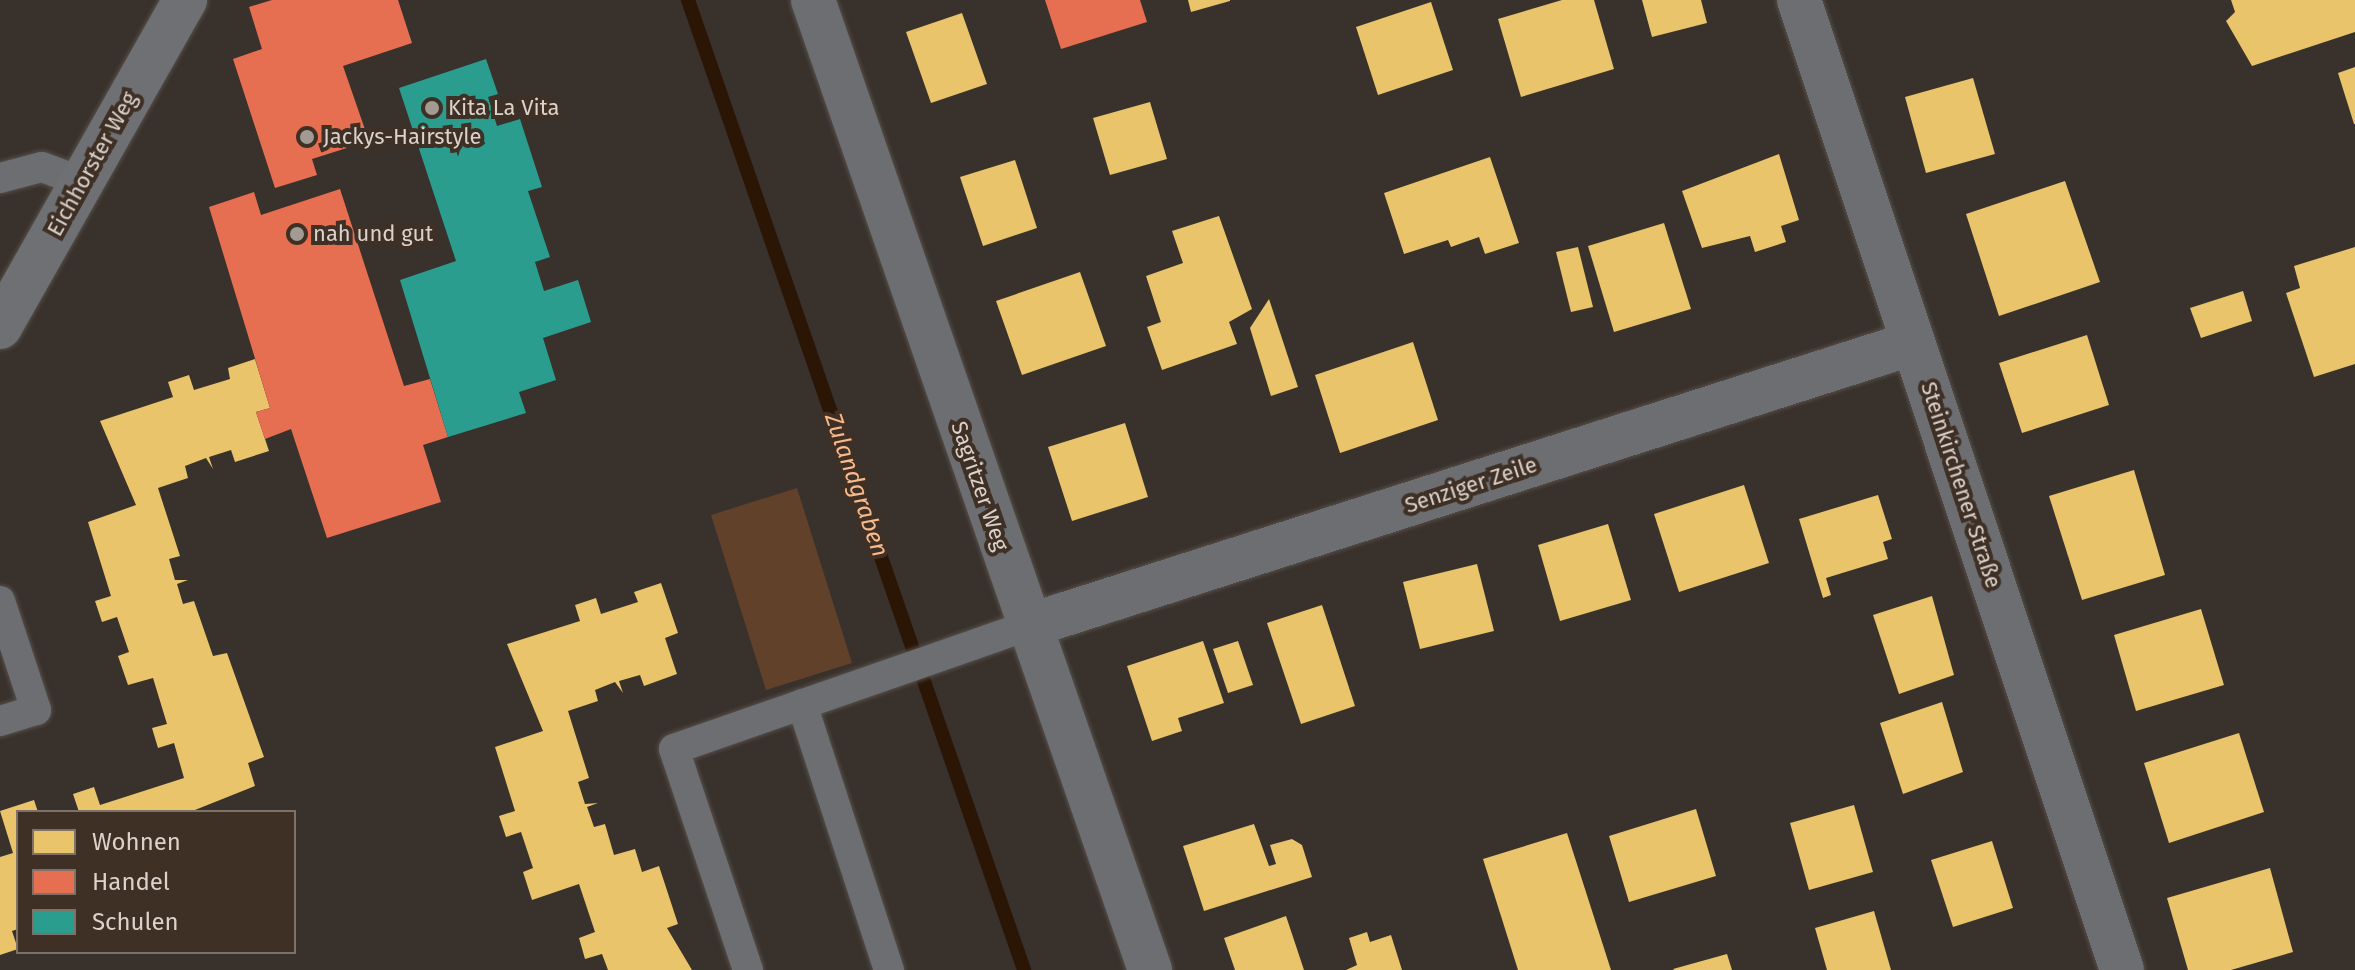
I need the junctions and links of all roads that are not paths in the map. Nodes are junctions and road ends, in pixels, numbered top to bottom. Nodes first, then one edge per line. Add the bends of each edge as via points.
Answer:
1 (185, 0) edge
2 (813, 0) edge
3 (1799, 0) edge
4 (0, 178) edge
5 (82, 182) junction
6 (0, 327) edge
7 (1913, 343) junction
8 (0, 601) edge
9 (1028, 626) junction
10 (802, 704) junction
11 (0, 721) edge
12 (2117, 969) edge
13 (748, 970) edge
14 (889, 970) edge
15 (1150, 970) edge

1 - 5 main road, Eichhorster Weg
2 - 9 street, Sagritzer Weg
3 - 7 street, Steinkirchener Straße
4 - 5 lane via 42,167
5 - 6 main road, Eichhorster Weg
7 - 9 street, Senziger Zeile
7 - 12 street, Steinkirchener Straße
8 - 11 lane via 36,710
9 - 10 lane
9 - 15 street, Sagritzer Weg
10 - 13 lane via 674,749
10 - 14 lane

